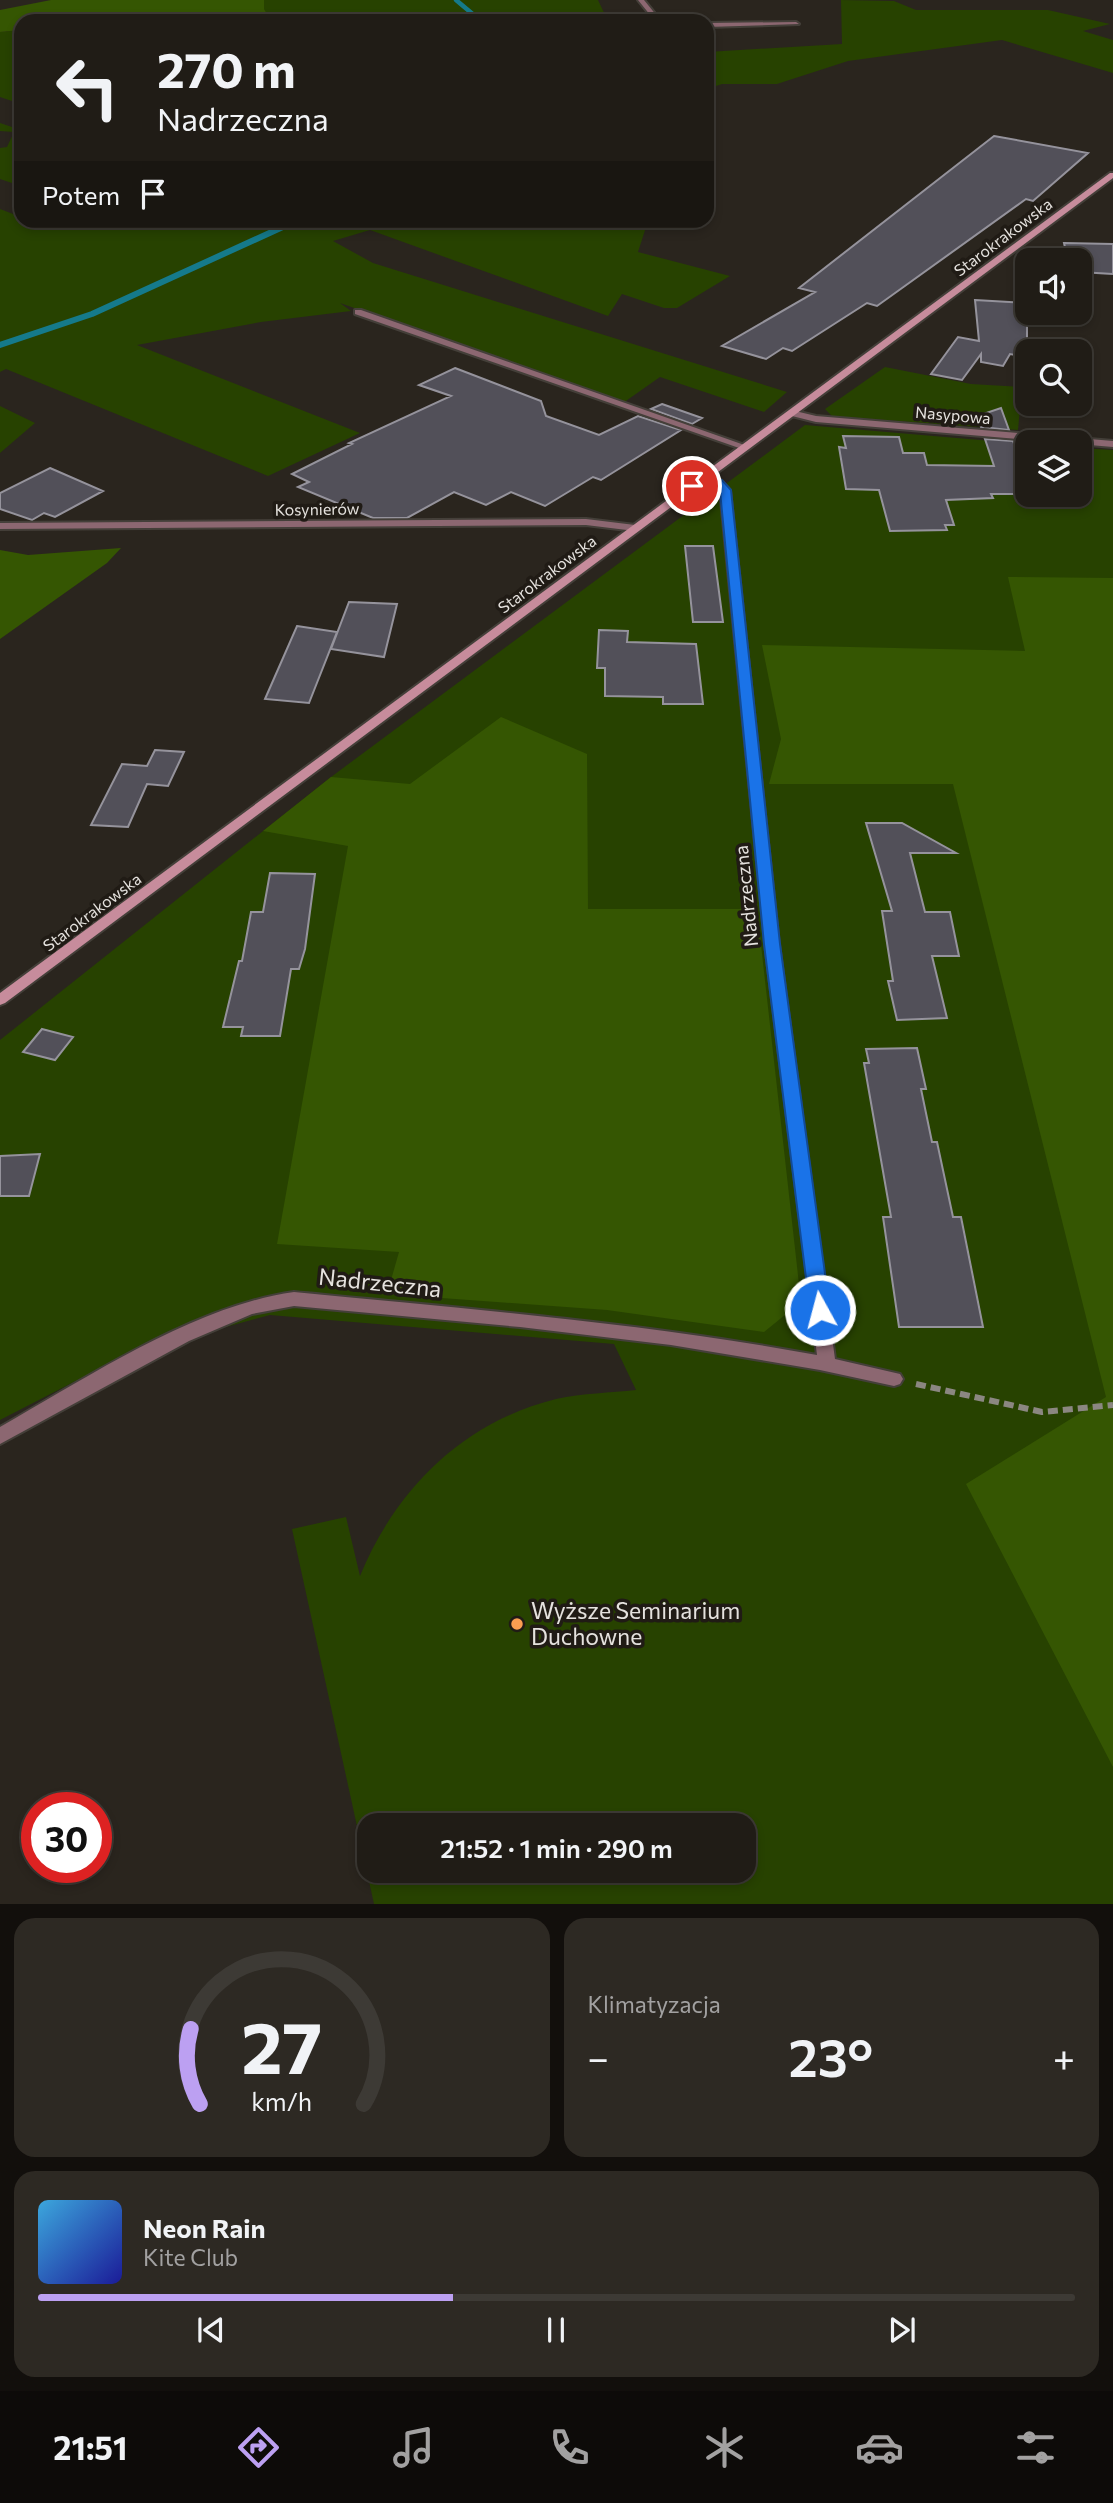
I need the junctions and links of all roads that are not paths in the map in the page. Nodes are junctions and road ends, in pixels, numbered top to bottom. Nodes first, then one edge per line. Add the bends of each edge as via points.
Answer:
1 (641, 0) edge
2 (652, 14) edge
3 (796, 24) dead end
4 (714, 25) edge
5 (1113, 174) edge
6 (358, 312) dead end
7 (790, 413) junction
8 (1113, 444) edge
9 (745, 447) junction
10 (705, 477) junction
11 (0, 526) edge
12 (635, 528) junction
13 (0, 999) edge
14 (827, 1362) junction
15 (894, 1379) road end
16 (0, 1436) edge

1 - 2 street
3 - 4 street
5 - 7 street, Starokrakowska
6 - 9 street
7 - 8 street, Nasypowa
7 - 9 street, Starokrakowska
9 - 10 street, Starokrakowska
10 - 12 street, Starokrakowska
10 - 14 street, Nadrzeczna via 725,490 772,944
11 - 12 street, Kosynierów via 586,522
12 - 13 street, Starokrakowska
14 - 15 street, Nadrzeczna
14 - 16 street, Nadrzeczna via 591,1328 294,1299 263,1302 231,1314 138,1358

